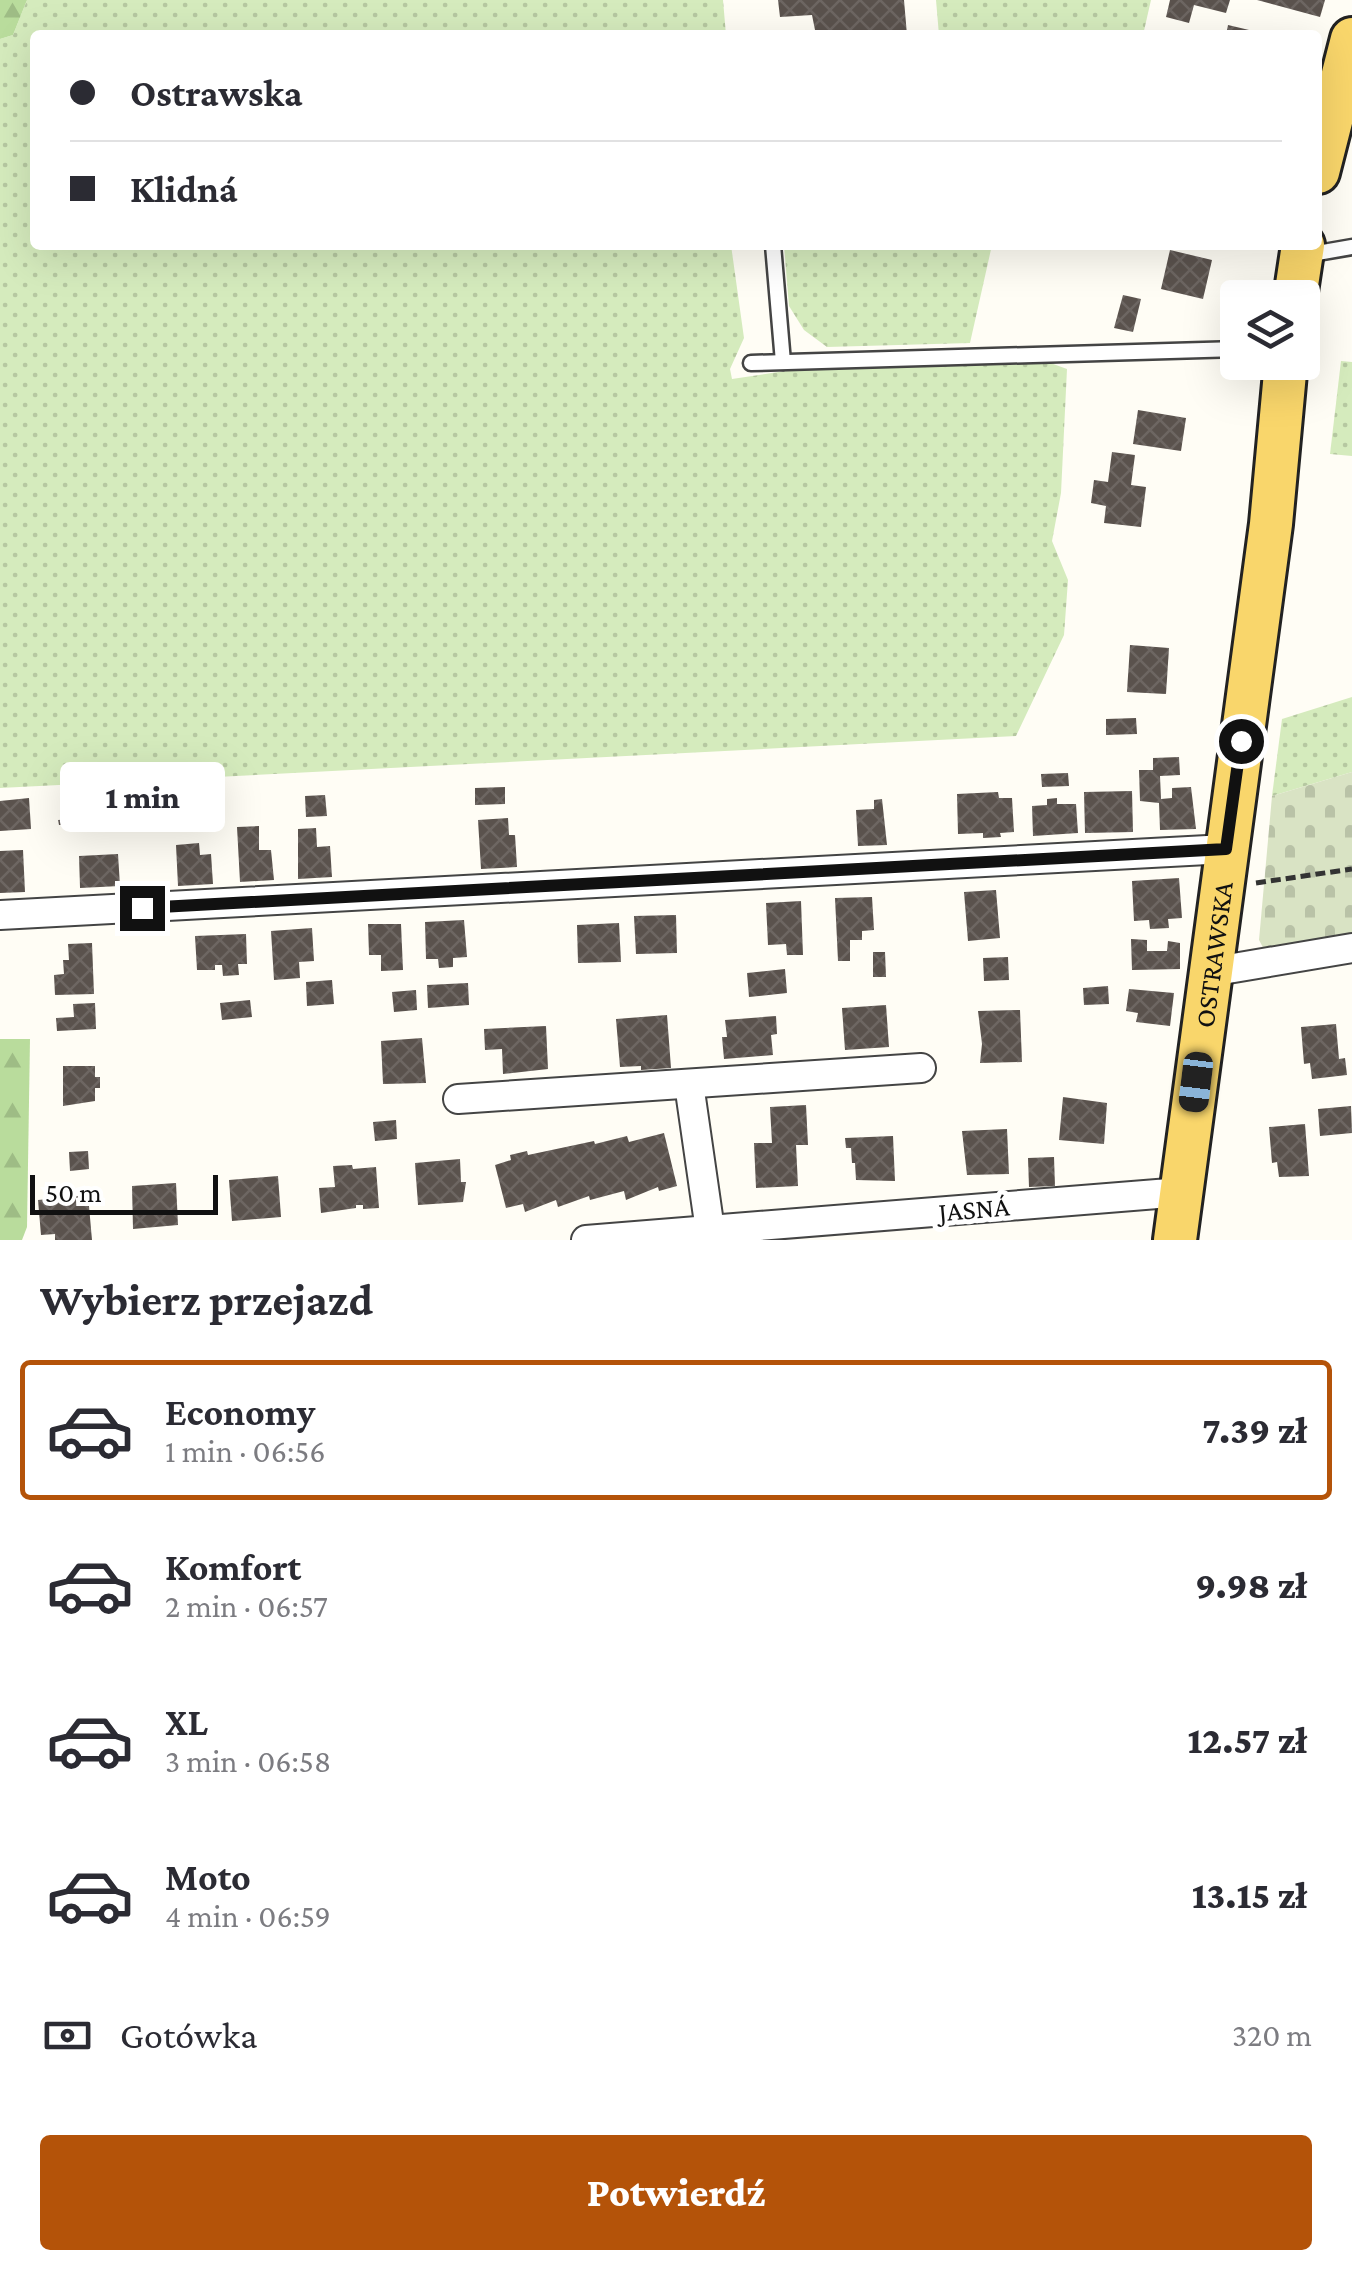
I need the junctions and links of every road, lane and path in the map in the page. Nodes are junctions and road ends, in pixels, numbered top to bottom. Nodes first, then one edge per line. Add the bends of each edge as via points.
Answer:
1 (1352, 39) edge
2 (1322, 156) edge
3 (1352, 247) edge
4 (772, 250) edge
5 (1299, 266) edge
6 (1220, 350) edge
7 (783, 362) junction
8 (751, 363) dead end
9 (1284, 380) edge
10 (1236, 867) junction
11 (1352, 869) edge
12 (0, 914) edge
13 (1352, 948) edge
14 (1210, 972) junction
15 (922, 1068) dead end
16 (688, 1084) junction
17 (458, 1099) dead end
18 (1182, 1192) junction
19 (710, 1230) junction
20 (586, 1240) edge
21 (1176, 1240) edge

1 - 2 main road
3 - 5 lane
4 - 7 lane
6 - 7 lane
7 - 8 lane
9 - 10 main road, OSTRAWSKA
10 - 11 path
10 - 12 street
10 - 14 main road, OSTRAWSKA
13 - 14 street
14 - 18 main road, OSTRAWSKA
15 - 16 street
16 - 17 street
16 - 19 street
18 - 19 street, JASNÁ
18 - 21 main road, OSTRAWSKA
19 - 20 street, JASNÁ

